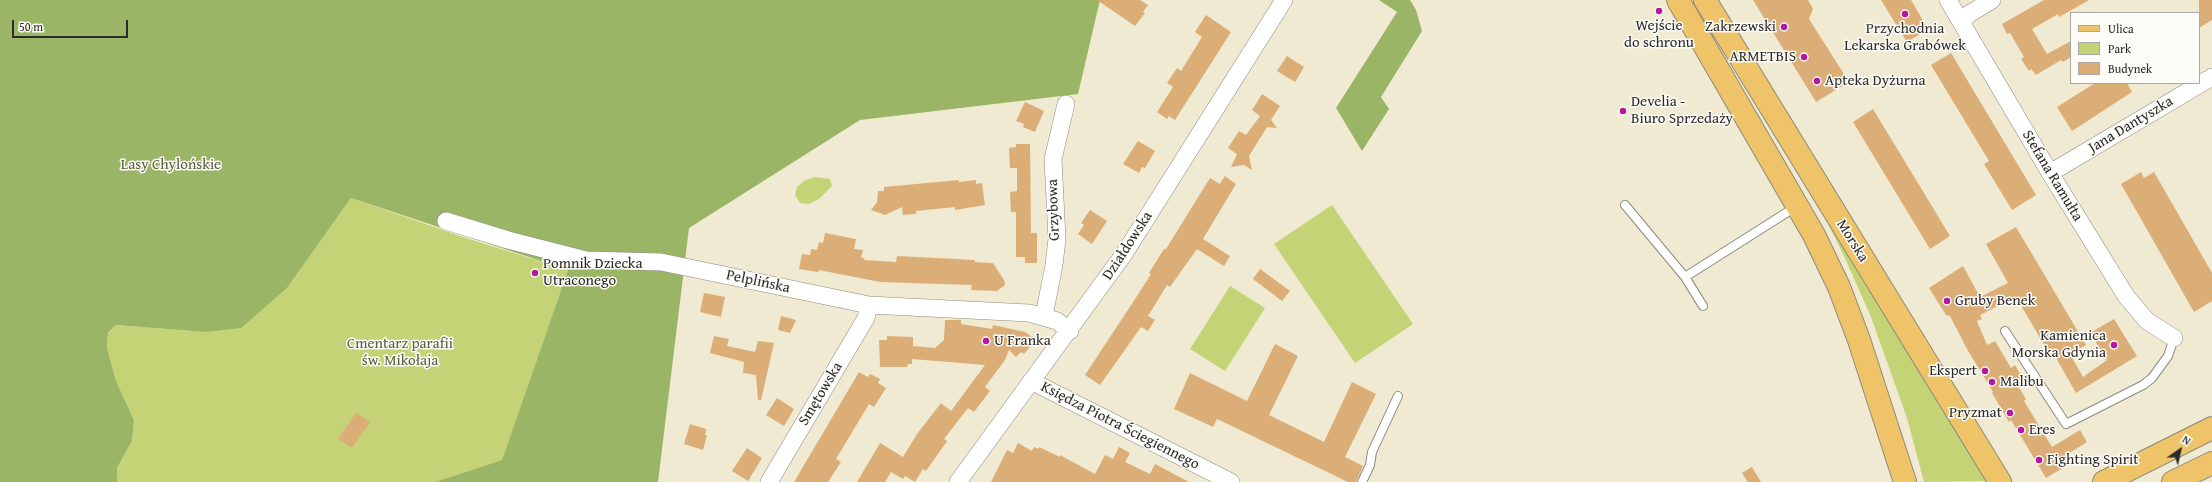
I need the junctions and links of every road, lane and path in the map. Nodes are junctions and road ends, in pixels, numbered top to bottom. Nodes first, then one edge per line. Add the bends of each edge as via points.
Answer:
1 (1284, 0) edge
2 (1678, 0) edge
3 (1704, 0) edge
4 (1948, 0) edge
5 (1992, 0) edge
6 (1961, 22) junction
7 (2212, 77) edge
8 (1066, 104) dead end
9 (2050, 173) junction
10 (1625, 205) dead end
11 (1797, 206) junction
12 (446, 221) dead end
13 (1685, 276) junction
14 (869, 305) junction
15 (1703, 306) dead end
16 (1044, 316) junction
17 (1070, 331) junction
18 (2004, 331) dead end
19 (2174, 338) joint
20 (1031, 381) junction
21 (1398, 396) dead end
22 (2212, 428) edge
23 (2212, 463) edge
24 (769, 482) edge
25 (958, 482) edge
26 (1231, 482) edge
27 (1362, 482) edge
28 (1905, 482) edge
29 (2000, 482) edge
30 (2104, 482) edge
31 (2173, 482) edge

1 - 17 street, Działdowska via 1124,254
2 - 11 main road, Morska
3 - 29 main road, Morska
4 - 6 street, Stefana Ramułta
5 - 6 street
6 - 9 street, Stefana Ramułta
7 - 9 street, Jana Dantyszka
8 - 16 street, Grzybowa via 1053,159 1057,239
9 - 19 street, Stefana Ramułta via 2126,296 2147,321
10 - 13 lane
11 - 13 lane
11 - 28 main road, Morska via 1814,235 1841,294 1859,340
12 - 14 street, Pelplińska via 586,260 661,262
13 - 15 lane
14 - 16 street, Pelplińska via 1029,313
14 - 24 street, Smętowska via 866,318
16 - 17 street, Pelplińska via 1057,321
17 - 20 street, Działdowska
18 - 19 lane via 2066,424 2152,378 2168,356
20 - 25 street, Działdowska
20 - 26 street, Księdza Piotra Ściegiennego
21 - 27 lane via 1372,452 1370,465
22 - 30 main road
23 - 31 main road

